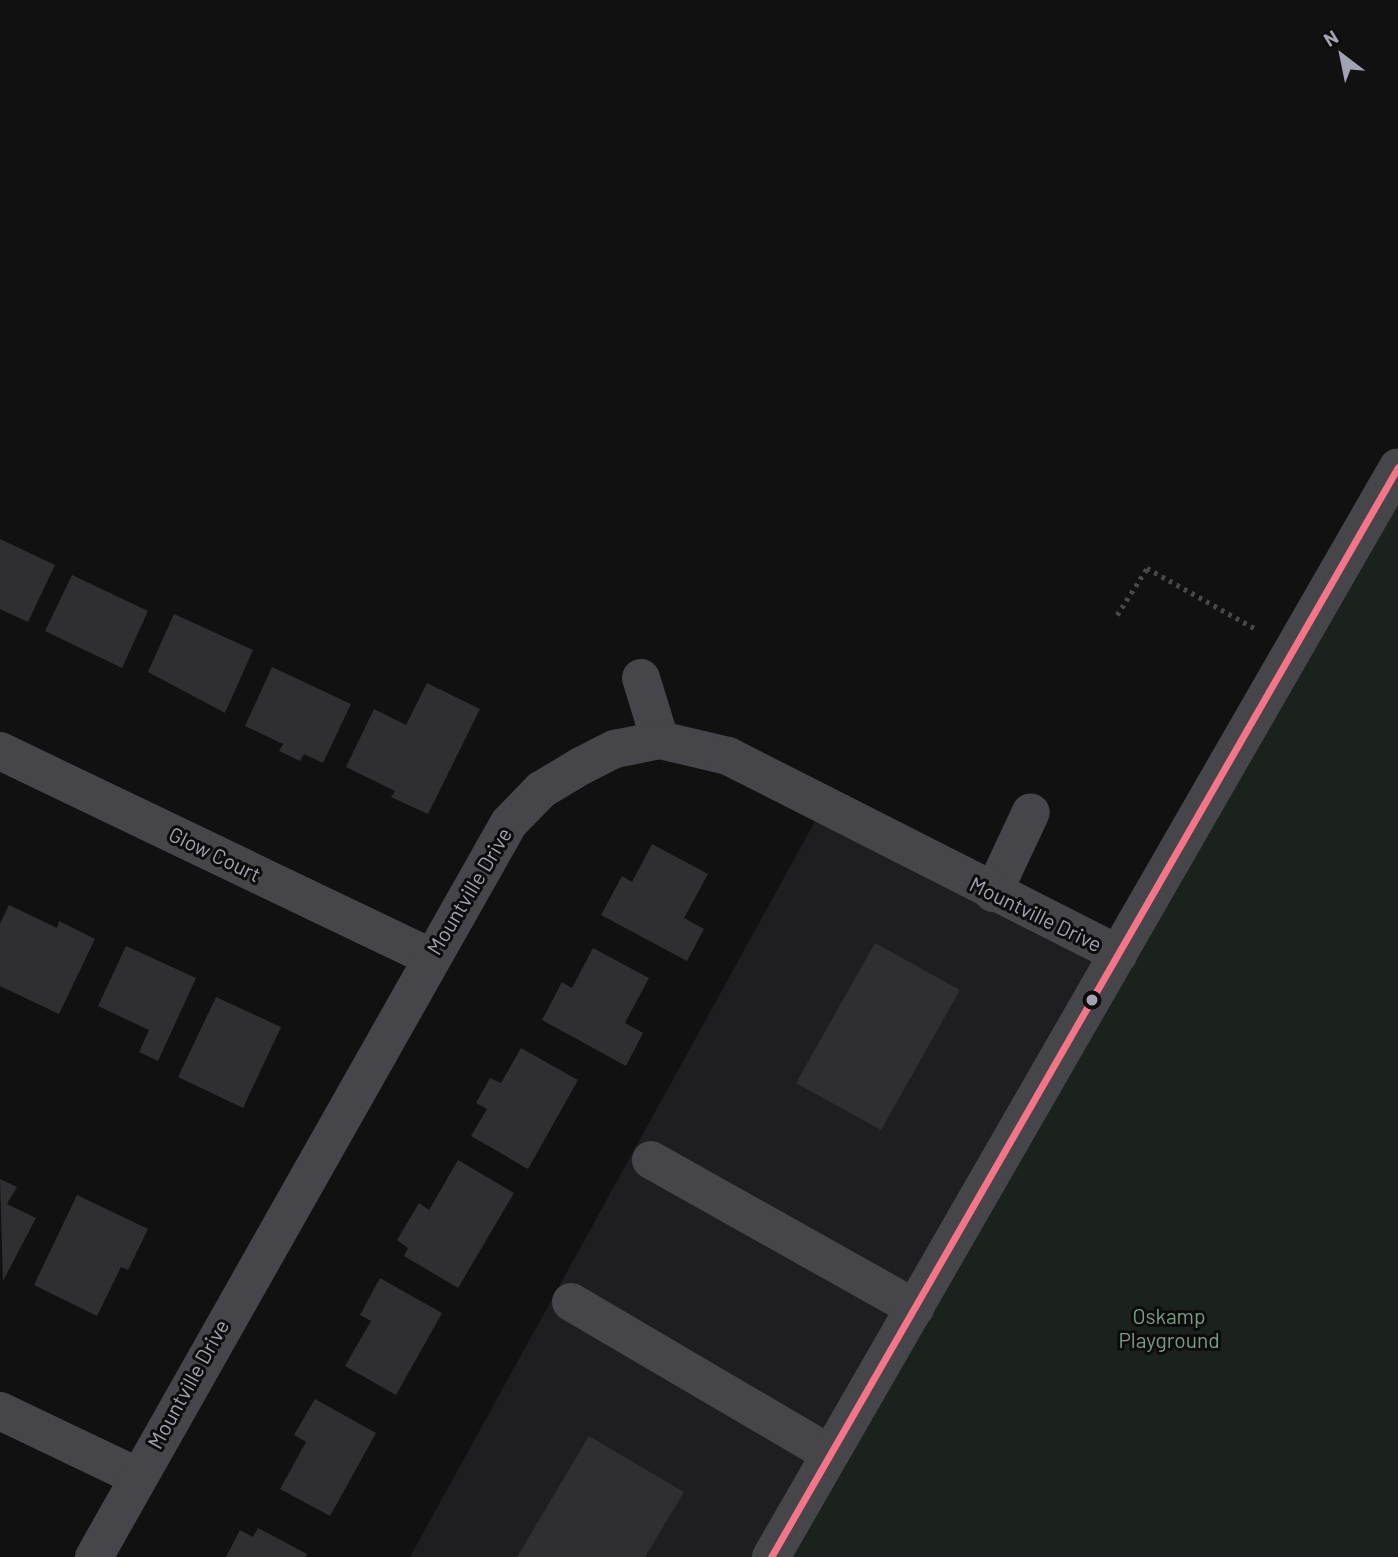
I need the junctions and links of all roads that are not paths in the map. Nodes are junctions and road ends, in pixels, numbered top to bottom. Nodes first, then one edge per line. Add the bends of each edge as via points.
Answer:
1 (1398, 467) edge
2 (641, 678) dead end
3 (660, 740) junction
4 (0, 751) edge
5 (1031, 812) dead end
6 (993, 893) junction
7 (1119, 954) junction
8 (429, 957) junction
9 (651, 1160) dead end
10 (571, 1302) dead end
11 (915, 1308) junction
12 (0, 1412) edge
13 (830, 1454) junction
14 (136, 1476) junction
15 (94, 1557) edge
16 (771, 1557) edge

1 - 7 street
2 - 3 street
3 - 6 street, Mountville Drive via 728,756
3 - 8 street, Mountville Drive via 615,749 541,790 509,823
4 - 8 street, Glow Court
5 - 6 street
6 - 7 street, Mountville Drive
7 - 11 street
8 - 14 street, Mountville Drive
9 - 11 street
10 - 13 street
11 - 13 street
12 - 14 street
13 - 16 street
14 - 15 street, Mountville Drive

